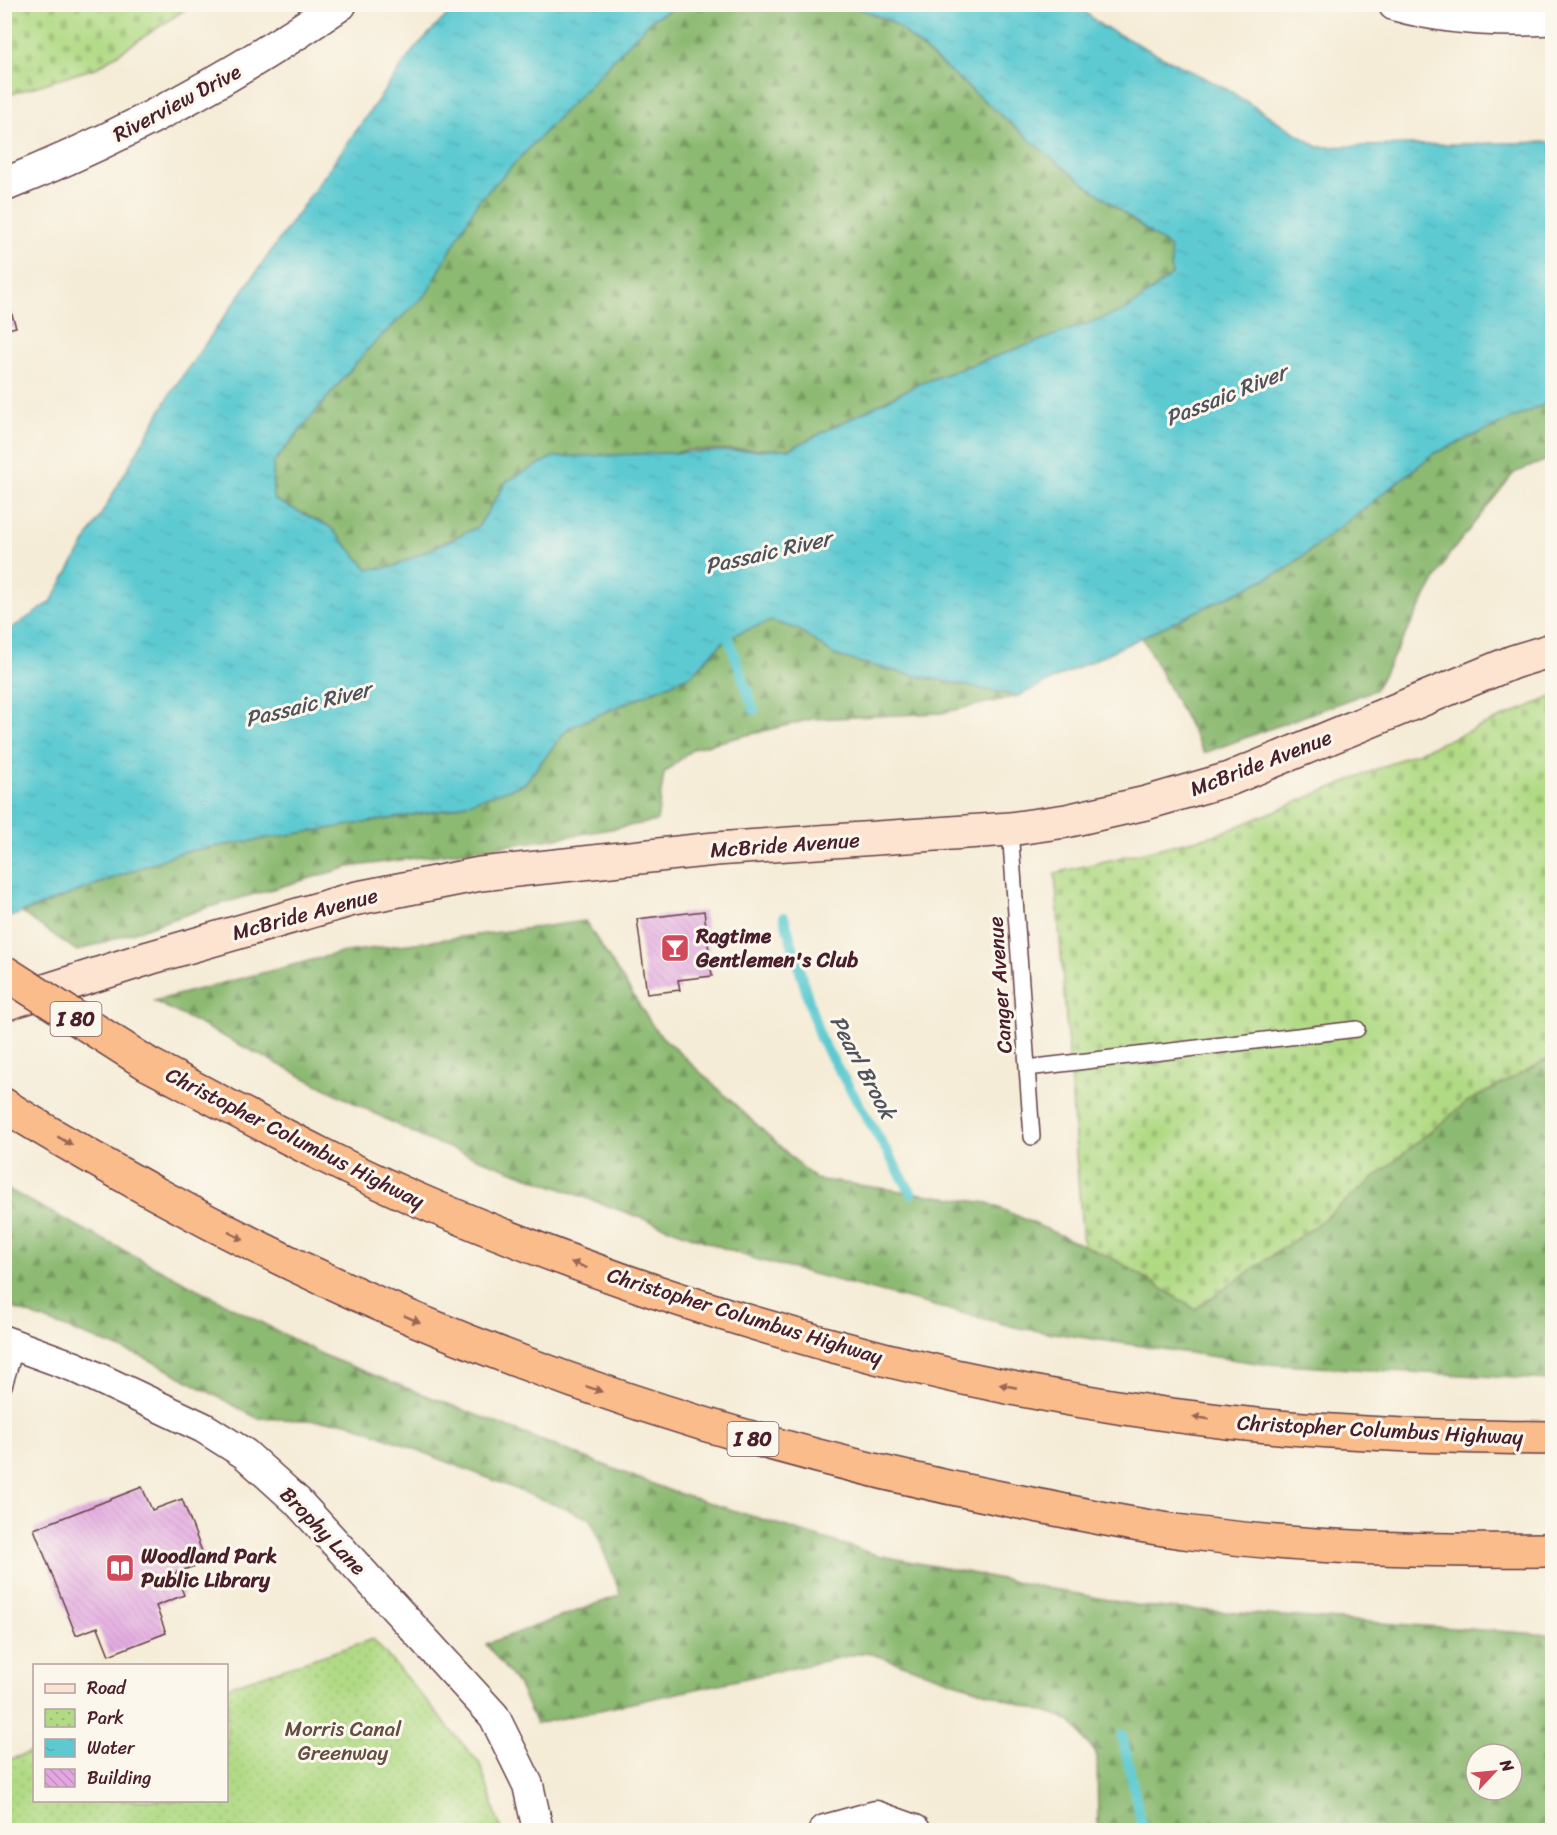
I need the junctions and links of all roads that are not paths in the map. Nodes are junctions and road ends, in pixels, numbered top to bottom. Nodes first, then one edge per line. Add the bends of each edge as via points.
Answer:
1 (340, 4) edge
2 (1395, 4) edge
3 (1552, 18) edge
4 (4, 184) edge
5 (1552, 650) edge
6 (1010, 829) junction
7 (4, 972) edge
8 (4, 1004) edge
9 (1357, 1029) dead end
10 (1027, 1068) junction
11 (10, 1108) edge
12 (1032, 1137) dead end
13 (10, 1344) edge
14 (4, 1386) edge
15 (1552, 1438) edge
16 (1552, 1550) edge
17 (538, 1830) edge
18 (825, 1830) edge
19 (915, 1830) edge

1 - 4 street, Riverview Drive via 239,71 160,115 79,155
2 - 3 street via 1456,16
5 - 6 main road, McBride Avenue via 1513,662 1229,780 1066,821
6 - 8 main road, McBride Avenue via 716,849 480,874 353,899
6 - 10 lane, Canger Avenue
15 -> 7 highway, Christopher Columbus Highway / I 80, bridge via 1346,1432 1227,1422 1110,1405 879,1358 672,1298 428,1205 322,1155 148,1065
9 - 10 lane
10 - 12 lane, Canger Avenue
11 -> 16 highway, I 80 via 205,1220 322,1279 436,1330 677,1418 926,1484 1189,1533 1359,1548
13 - 14 lane
13 - 17 street, Brophy Lane via 86,1372 204,1428 245,1454 297,1501 494,1716 528,1785
18 - 19 street via 876,1816

